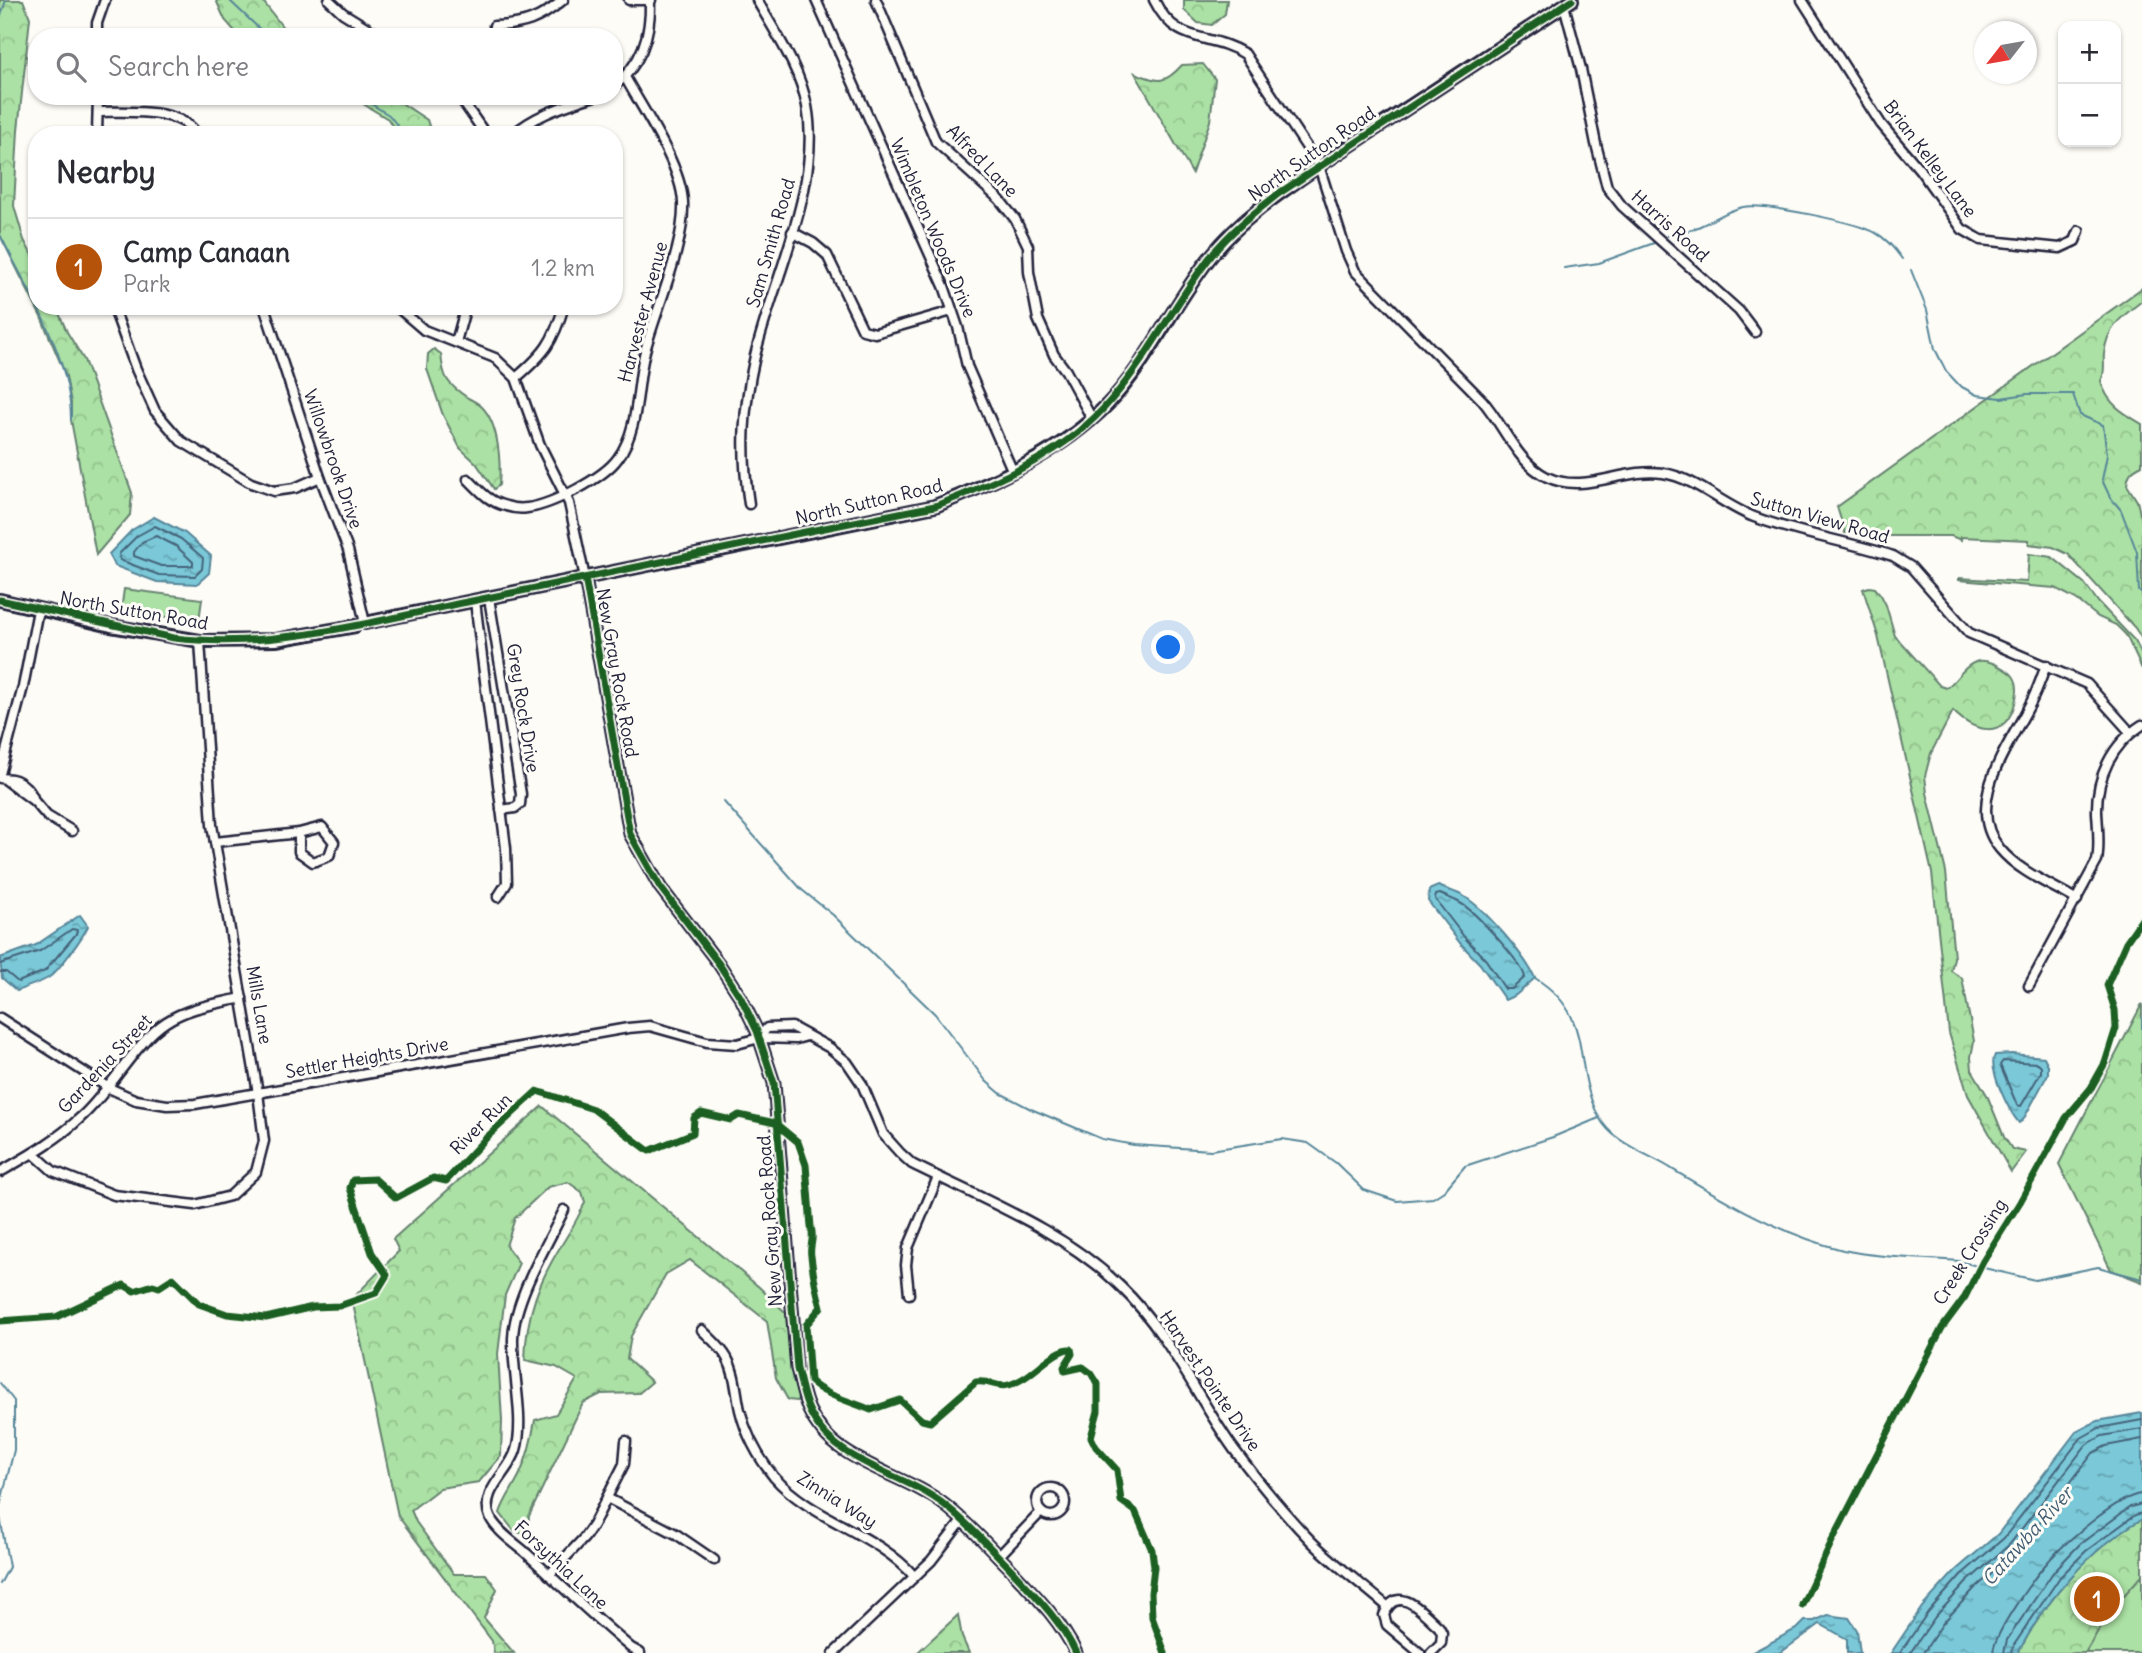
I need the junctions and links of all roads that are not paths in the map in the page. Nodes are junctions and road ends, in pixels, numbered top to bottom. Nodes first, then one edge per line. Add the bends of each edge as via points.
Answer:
1 (104, 0) edge
2 (329, 0) edge
3 (563, 0) edge
4 (629, 0) edge
5 (650, 0) edge
6 (757, 0) edge
7 (816, 0) edge
8 (876, 0) edge
9 (1154, 0) edge
10 (1802, 0) edge
11 (1568, 2) edge
12 (494, 26) dead end
13 (97, 28) edge
14 (367, 28) edge
15 (625, 77) joint
16 (98, 105) edge
17 (465, 105) edge
18 (568, 105) edge
19 (98, 112) junction
20 (97, 126) edge
21 (188, 126) edge
22 (480, 126) edge
23 (522, 126) edge
24 (1319, 166) junction
25 (2079, 231) dead end
26 (792, 232) junction
27 (952, 311) junction
28 (116, 315) edge
29 (267, 315) edge
30 (406, 315) edge
31 (464, 315) edge
32 (561, 315) edge
33 (1755, 332) dead end
34 (456, 342) junction
35 (516, 378) junction
36 (1092, 419) junction
37 (1013, 472) junction
38 (320, 477) junction
39 (468, 479) dead end
40 (565, 494) junction
41 (748, 504) dead end
42 (585, 578) junction
43 (489, 598) junction
44 (0, 600) edge
45 (475, 601) junction
46 (38, 610) junction
47 (360, 625) junction
48 (200, 641) junction
49 (2046, 665) junction
50 (2142, 725) edge
51 (2131, 733) junction
52 (2, 777) edge
53 (501, 810) junction
54 (72, 831) dead end
55 (299, 833) junction
56 (215, 842) junction
57 (498, 897) dead end
58 (2077, 900) junction
59 (2029, 986) dead end
60 (242, 998) junction
61 (0, 1018) edge
62 (807, 1036) joint
63 (759, 1038) junction
64 (109, 1088) junction
65 (258, 1093) junction
66 (33, 1153) junction
67 (0, 1172) edge
68 (938, 1177) junction
69 (564, 1210) dead end
70 (909, 1294) dead end
71 (702, 1330) dead end
72 (625, 1441) dead end
73 (607, 1499) junction
74 (1041, 1511) dead end
75 (962, 1521) junction
76 (998, 1557) junction
77 (714, 1560) dead end
78 (549, 1575) junction
79 (914, 1576) junction
80 (1388, 1607) junction
81 (640, 1653) edge
82 (834, 1653) edge
83 (1076, 1653) edge
84 (1420, 1653) edge
85 (1431, 1653) edge

1 - 13 street
2 - 14 street
3 - 12 street via 521,25
4 - 5 street
5 - 15 street via 645,43
6 - 26 street, Sam Smith Road via 790,58 807,106 808,169
7 - 27 street, Wimbleton Woods Drive
8 - 36 street, Alfred Lane via 936,142 1015,219 1028,246 1038,318
9 - 24 street, Sutton View Road via 1172,27 1245,54
10 - 25 street, Brian Kelley Lane via 1881,124 1962,229 1982,240 2060,248 2075,241
11 - 24 main road, North Sutton Road
11 - 33 street, Harris Road via 1608,187
15 - 40 street, Harvester Avenue via 672,163 683,215 645,352 629,439 605,473
16 - 19 street
17 - 22 street
18 - 23 street
19 - 20 street
19 - 21 street via 163,113
24 - 36 main road, North Sutton Road via 1237,227 1212,255 1144,358
24 - 49 street, Sutton View Road via 1355,271 1487,406 1517,451 1538,472 1576,484 1644,473 1673,475 1753,517 1893,556 1918,574 1969,633
26 - 27 street via 827,255 863,330 875,332
26 - 41 street, Sam Smith Road via 755,354 745,405 742,439
27 - 37 street, Wimbleton Woods Drive via 967,366
28 - 38 street via 155,411 181,441 251,483 274,491
29 - 38 street, Willowbrook Drive
30 - 34 street via 424,330
31 - 34 street
32 - 35 street via 548,348
34 - 35 street via 495,358
35 - 40 street via 540,445
36 - 37 main road, North Sutton Road
37 - 42 main road, North Sutton Road via 934,506
38 - 47 street, Willowbrook Drive via 348,550
39 - 40 street, Harvester Avenue via 488,499 524,509
40 - 42 street
42 - 43 main road, North Sutton Road
42 - 63 street, New Gray Rock Road via 630,834 660,887 741,998
43 - 45 main road, North Sutton Road
43 - 53 street, Grey Rock Drive via 521,794 520,804
44 - 46 main road, North Sutton Road
45 - 47 main road, North Sutton Road
45 - 53 street, Grey Rock Drive
46 - 48 main road, North Sutton Road
46 - 52 street
47 - 48 main road, North Sutton Road via 276,640
48 - 56 street, Mills Lane
49 - 51 street, Sutton View Road via 2087,684
49 - 58 street via 1999,762 1987,795 1986,816 1992,837 2007,857
50 - 51 street
51 - 58 street via 2111,755 2100,781 2099,853
52 - 54 street via 24,789 47,816
53 - 57 street, Grey Rock Drive via 508,883
55 - 55 street via 299,852 313,862 330,856 334,842 322,827
55 - 56 street
56 - 60 street, Mills Lane
58 - 59 street
60 - 64 street, Gardenia Street via 192,1009 164,1023
60 - 65 street, Mills Lane
61 - 64 street, Settler Heights Drive
62 - 63 street, Settler Heights Drive via 796,1040
62 - 68 street, Harvest Pointe Drive via 847,1062 862,1084 883,1134 912,1164
63 - 65 street, Settler Heights Drive via 737,1044 707,1042 650,1026 628,1028
63 - 75 street, New Gray Rock Road via 778,1109 797,1368 808,1409 822,1433 842,1450 918,1487
64 - 65 street, Settler Heights Drive via 136,1100 167,1105
64 - 66 street, Gardenia Street via 80,1119
65 - 66 street, Mills Lane via 264,1142 256,1172 230,1196 195,1205 114,1195 53,1171
66 - 67 street, Gardenia Street
68 - 70 street via 908,1248
68 - 80 street, Harvest Pointe Drive via 1060,1238 1121,1287 1151,1320 1232,1446 1271,1496 1312,1542
69 - 78 street, Forsythia Lane via 515,1320 517,1448 512,1463 490,1492 489,1504 490,1516 499,1529
71 - 79 street, Zinnia Way via 728,1360 746,1429 775,1478 804,1502 873,1541
72 - 73 street via 624,1464
73 - 77 street via 676,1534
73 - 78 street via 584,1538
74 - 76 street
75 - 76 street, New Gray Rock Road
75 - 79 street
76 - 83 street, New Gray Rock Road via 1053,1616
78 - 81 street, Forsythia Lane
79 - 82 street
80 - 84 street, Harvest Pointe Drive via 1384,1615 1387,1625
80 - 85 street via 1407,1600 1439,1627 1441,1643

